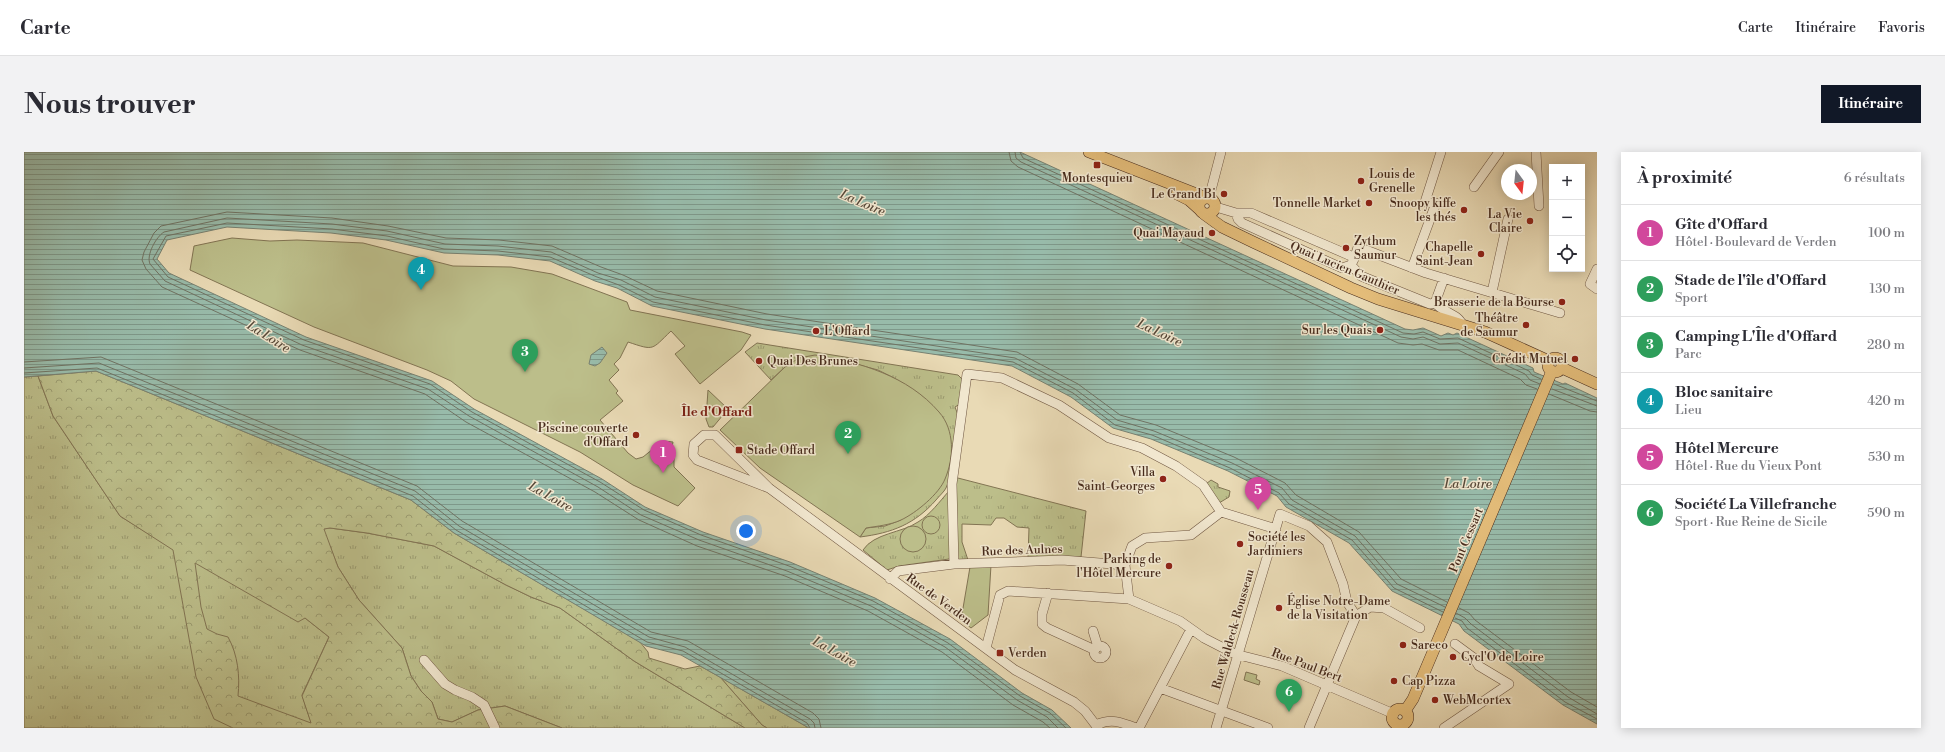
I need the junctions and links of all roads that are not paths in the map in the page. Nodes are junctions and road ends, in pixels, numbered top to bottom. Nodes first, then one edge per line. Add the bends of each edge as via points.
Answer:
1 (1089, 152) edge
2 (1221, 152) edge
3 (1441, 152) edge
4 (1499, 152) edge
5 (1536, 152) edge
6 (1108, 156) edge
7 (1474, 187) dead end
8 (1208, 206) junction
9 (1540, 206) dead end
10 (1236, 213) junction
11 (1508, 219) dead end
12 (1353, 261) junction
13 (1412, 268) junction
14 (1597, 269) edge
15 (1444, 278) junction
16 (1594, 286) edge
17 (1492, 292) junction
18 (1435, 303) junction
19 (1560, 313) dead end
20 (1463, 326) junction
21 (1553, 370) junction
22 (1597, 384) edge
23 (769, 488) junction
24 (1221, 512) junction
25 (1276, 529) junction
26 (954, 564) junction
27 (1125, 565) junction
28 (890, 579) junction
29 (1048, 593) junction
30 (1129, 599) junction
31 (1356, 616) junction
32 (1420, 628) dead end
33 (1191, 629) junction
34 (1093, 631) dead end
35 (1455, 644) dead end
36 (986, 648) junction
37 (1239, 655) junction
38 (424, 660) dead end
39 (1328, 686) junction
40 (1160, 688) junction
41 (1222, 710) junction
42 (1399, 712) junction
43 (1398, 726) edge
44 (1097, 727) edge
45 (495, 728) edge
46 (1136, 728) edge
47 (1139, 728) edge
48 (1216, 728) edge
49 (1268, 728) edge
50 (1310, 728) edge
51 (1444, 728) edge

1 - 6 main road
2 - 8 street
3 - 13 street via 1425,202 1436,203
4 - 7 street
5 - 9 street
6 - 8 main road via 1189,200
6 - 8 main road via 1195,195
8 - 10 street
8 - 20 main road, Quai Lucien Gauthier via 1222,226 1360,292
10 - 12 street via 1251,213 1346,255
10 - 12 street via 1238,220 1251,228 1342,268
11 - 17 street
12 - 13 street via 1358,248
12 - 18 street via 1361,276 1430,304
13 - 15 street
14 - 16 street
15 - 17 street
15 - 18 street
17 - 19 street
18 - 20 street via 1461,320
20 - 21 main road, Quai Lucien Gauthier via 1484,332
21 - 22 main road, Quai Lucien Gauthier
21 - 42 main road, Pont Cessart via 1413,699
23 - 23 street via 715,435 704,435 694,444 693,455 697,460
23 - 28 street, Rue de Verden
24 - 25 street
24 - 26 street via 1203,485 1176,466 1142,448 1109,438 1059,405 1002,378 967,374 952,484
24 - 27 street via 1191,535 1145,538 1132,546
25 - 31 street, Rue Waldeck-Rousseau via 1280,514 1309,526 1327,542 1347,602
25 - 37 street, Rue Waldeck-Rousseau
26 - 27 street, Rue des Aulnes via 1062,560
26 - 28 street, Rue des Aulnes via 898,571
27 - 30 street
28 - 36 street, Rue de Verden
29 - 30 street, Rue Paul Bert
29 - 34 street via 1042,614 1042,624 1046,628 1096,648
29 - 36 street, Rue Paul Bert via 1008,591 1000,595
30 - 33 street, Rue Paul Bert via 1180,621
31 - 32 street via 1370,607 1384,608
31 - 39 street
33 - 37 street, Rue Paul Bert
33 - 40 street
35 - 51 street via 1474,658 1479,666 1509,684
36 - 44 street, Rue de Verden via 1015,670 1074,702 1085,711
37 - 39 street, Rue Paul Bert via 1282,666
37 - 41 street, Rue Waldeck-Rousseau
38 - 45 street via 445,684 484,705
39 - 42 street, Rue Paul Bert
39 - 50 street
40 - 41 street
40 - 47 street
41 - 48 street, Rue Waldeck-Rousseau
41 - 49 street
42 - 43 main road, Pont Cessart via 1408,715 1404,724
44 - 46 street via 1109,720

